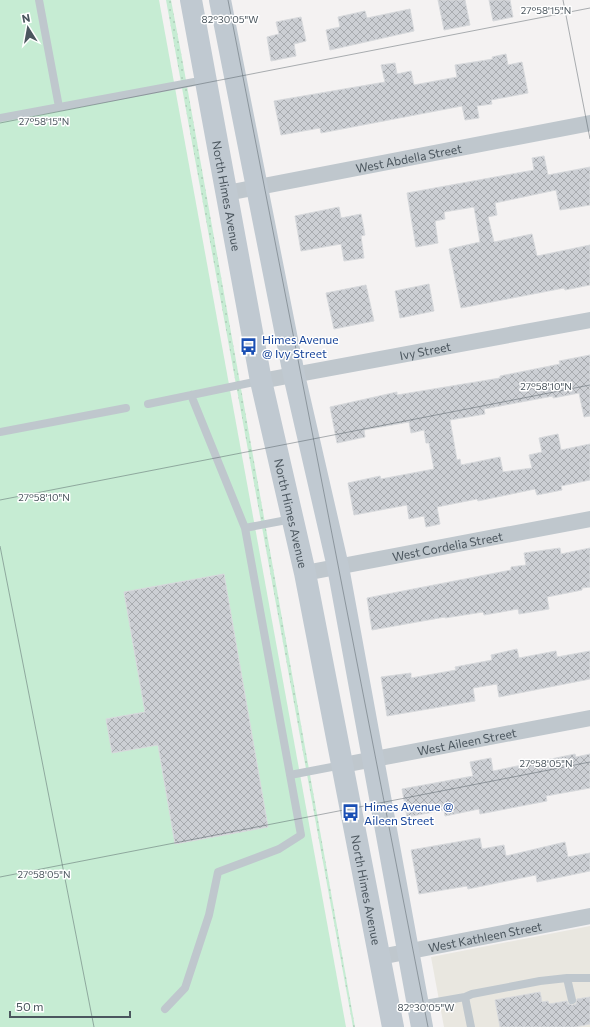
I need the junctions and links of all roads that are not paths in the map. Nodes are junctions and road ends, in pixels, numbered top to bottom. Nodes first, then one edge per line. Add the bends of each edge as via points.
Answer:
1 (39, 0) edge
2 (191, 0) edge
3 (220, 0) edge
4 (234, 74) junction
5 (205, 80) junction
6 (59, 107) junction
7 (0, 118) edge
8 (590, 123) edge
9 (256, 188) junction
10 (227, 193) junction
11 (590, 320) edge
12 (294, 375) junction
13 (261, 381) junction
14 (191, 395) junction
15 (148, 404) dead end
16 (126, 408) dead end
17 (0, 432) edge
18 (293, 519) junction
19 (590, 519) edge
20 (245, 528) junction
21 (338, 567) junction
22 (305, 573) junction
23 (590, 718) edge
24 (372, 760) junction
25 (343, 765) junction
26 (290, 774) junction
27 (590, 916) edge
28 (408, 952) junction
29 (380, 957) junction
30 (567, 978) junction
31 (590, 978) edge
32 (465, 997) junction
33 (572, 1000) dead end
34 (418, 1005) junction
35 (165, 1009) dead end
36 (393, 1027) edge
37 (422, 1027) edge
38 (471, 1027) edge

1 - 6 lane
2 - 5 street, North Himes Avenue
3 - 4 street
4 - 5 street
4 - 9 street
5 - 6 lane
5 - 10 street, North Himes Avenue
6 - 7 lane
8 - 9 street, West Abdella Street
9 - 10 street, West Abdella Street
9 - 12 street
10 - 13 street, North Himes Avenue
11 - 12 street, Ivy Street
12 - 13 street, Ivy Street
12 - 21 street
13 - 14 lane
13 - 18 street, North Himes Avenue
14 - 15 lane
14 - 20 lane
16 - 17 lane
18 - 20 lane
18 - 22 street, North Himes Avenue
19 - 21 street, West Cordelia Street
20 - 26 lane
21 - 22 street, West Cordelia Street
21 - 24 street
22 - 25 street, North Himes Avenue
23 - 24 street, West Aileen Street
24 - 25 street, West Aileen Street
24 - 28 street
25 - 26 lane
25 - 29 street, North Himes Avenue
26 - 35 lane via 301,835 279,849 218,872 209,915 185,988
27 - 28 street, West Kathleen Street
28 - 29 street, West Kathleen Street
28 - 34 street
29 - 36 street, North Himes Avenue
30 - 31 lane
30 - 32 lane
30 - 33 lane
32 - 34 lane
32 - 38 lane
34 - 37 street

